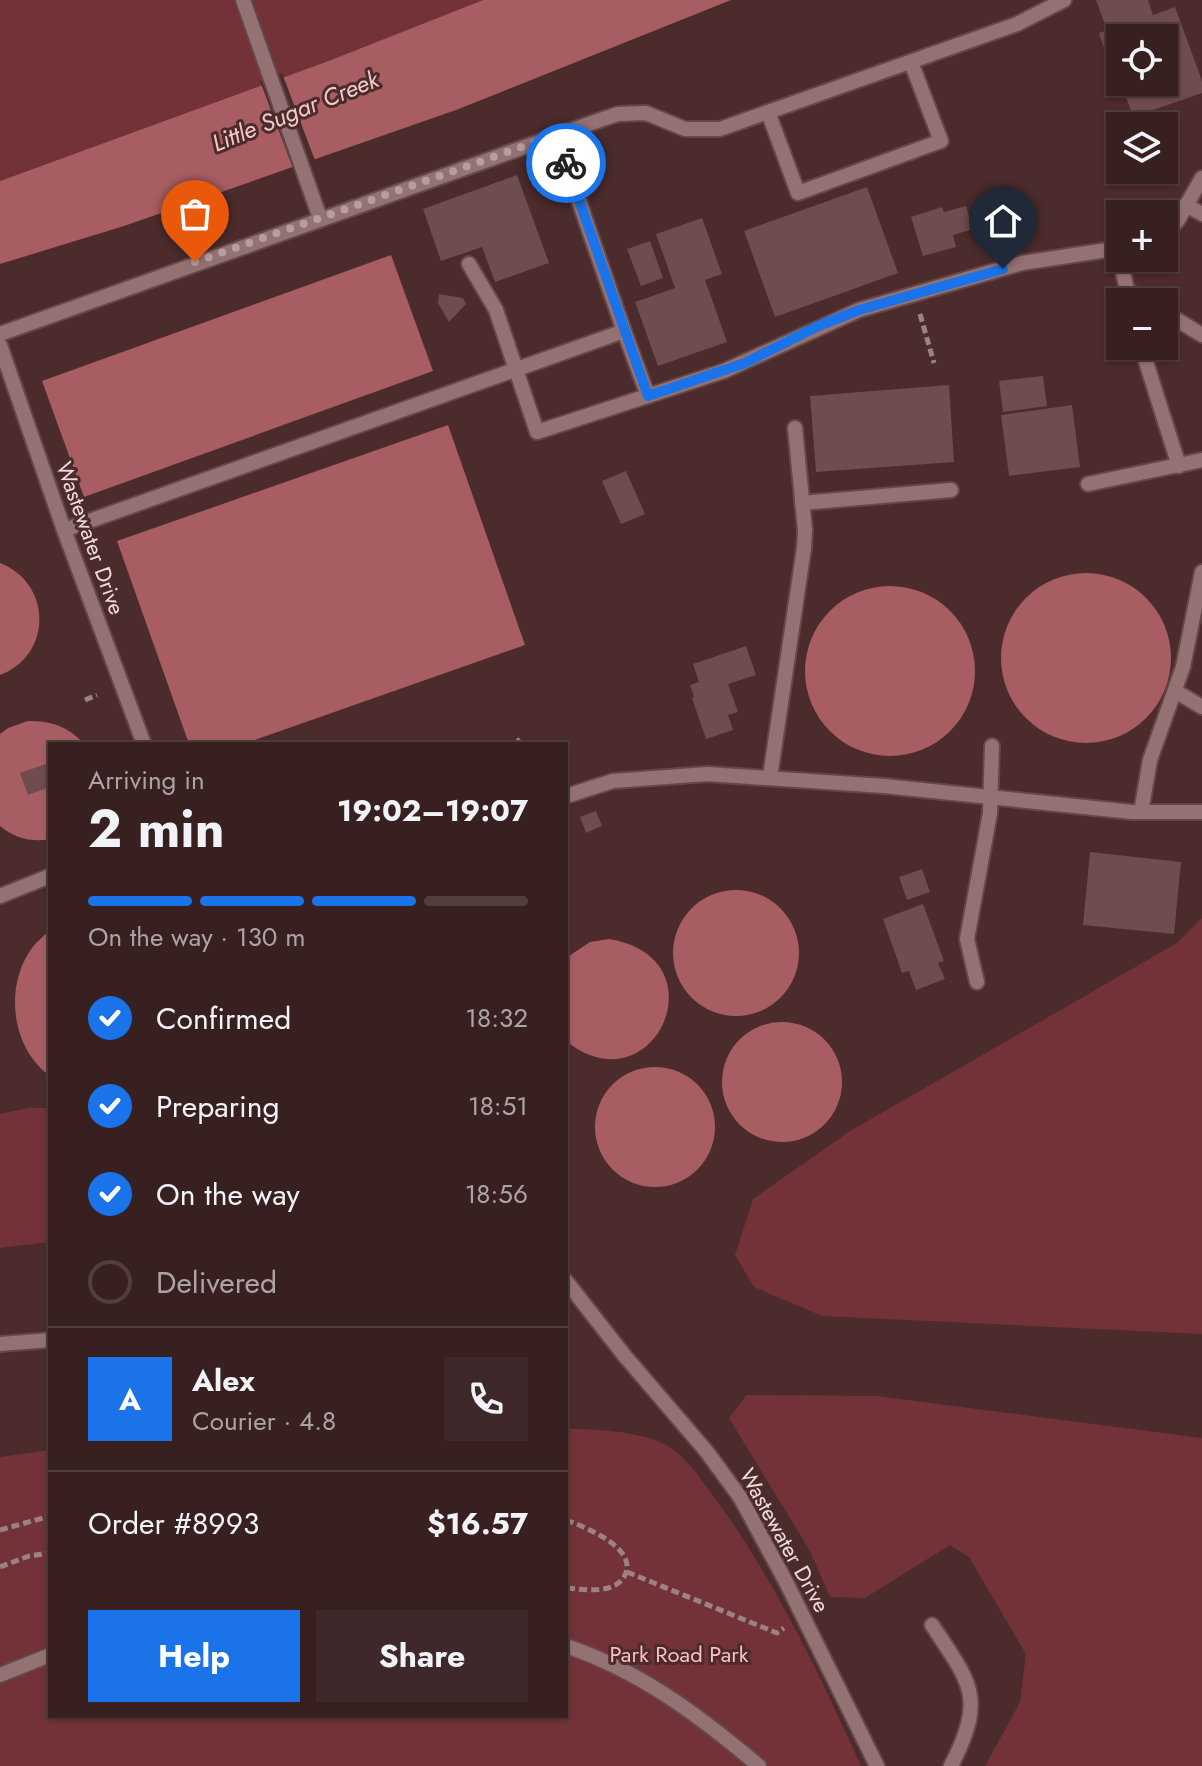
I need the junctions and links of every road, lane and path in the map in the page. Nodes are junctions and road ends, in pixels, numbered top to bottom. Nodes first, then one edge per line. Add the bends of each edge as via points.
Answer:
1 (243, 0) edge
2 (1064, 0) edge
3 (911, 62) junction
4 (768, 112) junction
5 (556, 135) junction
6 (1202, 178) edge
7 (1186, 205) junction
8 (1202, 214) edge
9 (320, 218) junction
10 (1178, 218) edge
11 (1106, 250) edge
12 (469, 264) dead end
13 (920, 313) dead end
14 (1178, 320) edge
15 (624, 331) junction
16 (0, 334) edge
17 (1202, 335) edge
18 (0, 345) edge
19 (1145, 360) edge
20 (934, 363) dead end
21 (516, 369) junction
22 (648, 396) junction
23 (795, 428) dead end
24 (1202, 460) edge
25 (1179, 466) junction
26 (1088, 484) dead end
27 (951, 490) dead end
28 (802, 503) junction
29 (64, 530) junction
30 (1202, 572) edge
31 (1175, 691) junction
32 (97, 695) dead end
33 (85, 700) dead end
34 (1202, 707) edge
35 (143, 742) edge
36 (992, 746) dead end
37 (770, 777) junction
38 (568, 795) edge
39 (992, 797) junction
40 (1141, 812) junction
41 (1202, 812) edge
42 (48, 877) edge
43 (0, 896) edge
44 (977, 982) dead end
45 (568, 1284) edge
46 (48, 1340) edge
47 (0, 1344) edge
48 (48, 1517) edge
49 (568, 1521) edge
50 (0, 1530) edge
51 (48, 1553) edge
52 (0, 1567) edge
53 (627, 1572) junction
54 (568, 1588) edge
55 (803, 1616) junction
56 (932, 1625) dead end
57 (568, 1647) edge
58 (48, 1656) edge
59 (0, 1675) edge
60 (759, 1766) edge
61 (877, 1766) edge
62 (951, 1766) edge

1 - 9 lane
2 - 3 lane via 1017,24
3 - 4 lane
3 - 4 lane via 941,141 798,193
4 - 5 lane via 705,131 646,113 618,114
5 - 9 lane
5 - 15 lane
6 - 7 lane
7 - 8 lane
7 - 10 lane
9 - 16 lane
11 - 22 lane via 1022,263 859,310 745,363
12 - 21 lane via 491,298
13 - 20 path
14 - 17 lane
15 - 21 lane
15 - 22 lane
18 - 29 lane, Wastewater Drive
19 - 25 lane
21 - 22 lane via 537,432
21 - 29 lane
23 - 28 lane
24 - 25 lane
25 - 26 lane
27 - 28 lane
28 - 37 lane via 804,548
29 - 35 lane, Wastewater Drive
30 - 31 lane
31 - 34 lane
31 - 40 lane via 1150,760
32 - 33 path
36 - 39 lane
37 - 38 lane via 672,775 613,781
37 - 39 lane
39 - 40 lane
39 - 44 lane via 967,939
40 - 41 lane
42 - 43 lane
45 - 55 lane, Wastewater Drive via 724,1475
46 - 47 lane
48 - 50 path
49 - 53 path via 614,1544 626,1557
51 - 52 path
53 - 54 path via 611,1587
53 - 55 path via 777,1633
55 - 61 lane, Wastewater Drive
56 - 62 lane via 961,1669 971,1696 965,1733
57 - 60 lane via 650,1683
58 - 59 lane

